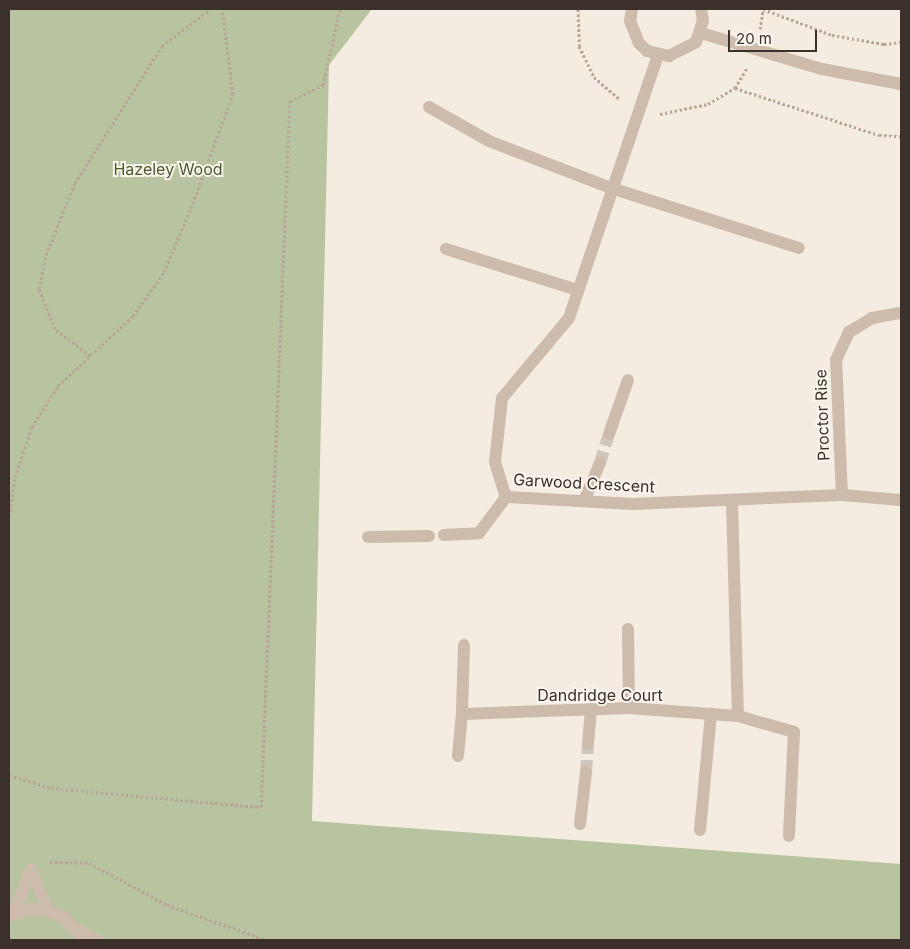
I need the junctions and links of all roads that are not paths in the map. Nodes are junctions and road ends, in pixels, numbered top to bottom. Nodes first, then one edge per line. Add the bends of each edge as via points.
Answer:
1 (630, 9) edge
2 (701, 9) edge
3 (700, 33) junction
4 (658, 55) junction
5 (901, 84) edge
6 (429, 107) dead end
7 (612, 188) junction
8 (799, 248) dead end
9 (446, 249) dead end
10 (578, 290) junction
11 (901, 313) edge
12 (628, 380) dead end
13 (609, 434) tunnel mouth
14 (600, 463) tunnel mouth
15 (842, 495) junction
16 (506, 497) junction
17 (901, 500) edge
18 (584, 501) junction
19 (732, 502) junction
20 (429, 536) dead end
21 (444, 536) dead end
22 (368, 537) dead end
23 (628, 629) dead end
24 (464, 646) dead end
25 (629, 708) junction
26 (591, 709) junction
27 (462, 714) junction
28 (711, 714) junction
29 (738, 716) junction
30 (588, 744) tunnel mouth
31 (458, 756) dead end
32 (586, 772) tunnel mouth
33 (580, 824) dead end
34 (700, 830) dead end
35 (789, 836) dead end
36 (48, 911) junction
37 (12, 914) edge
38 (81, 935) edge
39 (98, 940) edge

1 - 4 street via 632,33 643,47
2 - 3 street
3 - 4 street via 688,49 669,56
3 - 5 street via 822,69
4 - 7 street, Garwood Crescent
6 - 7 street via 489,141
7 - 8 street
7 - 10 street, Garwood Crescent
9 - 10 street
10 - 16 street, Garwood Crescent via 569,318 502,398 495,462
11 - 15 street, Proctor Rise via 872,318 849,332 836,360
12 - 13 street
14 - 18 street
15 - 17 street, Garwood Crescent
15 - 19 street, Garwood Crescent
16 - 18 street, Garwood Crescent
16 - 21 street via 479,533
18 - 19 street, Garwood Crescent
19 - 29 street
20 - 22 street
23 - 25 street
24 - 27 street
25 - 26 street, Dandridge Court
25 - 28 street, Dandridge Court
26 - 27 street, Dandridge Court
26 - 30 street
27 - 31 street
28 - 29 street, Dandridge Court
28 - 34 street
29 - 35 street, Dandridge Court via 794,732
32 - 33 street
36 - 37 street
36 - 37 street via 31,870
36 - 38 street via 64,918
38 - 39 street

